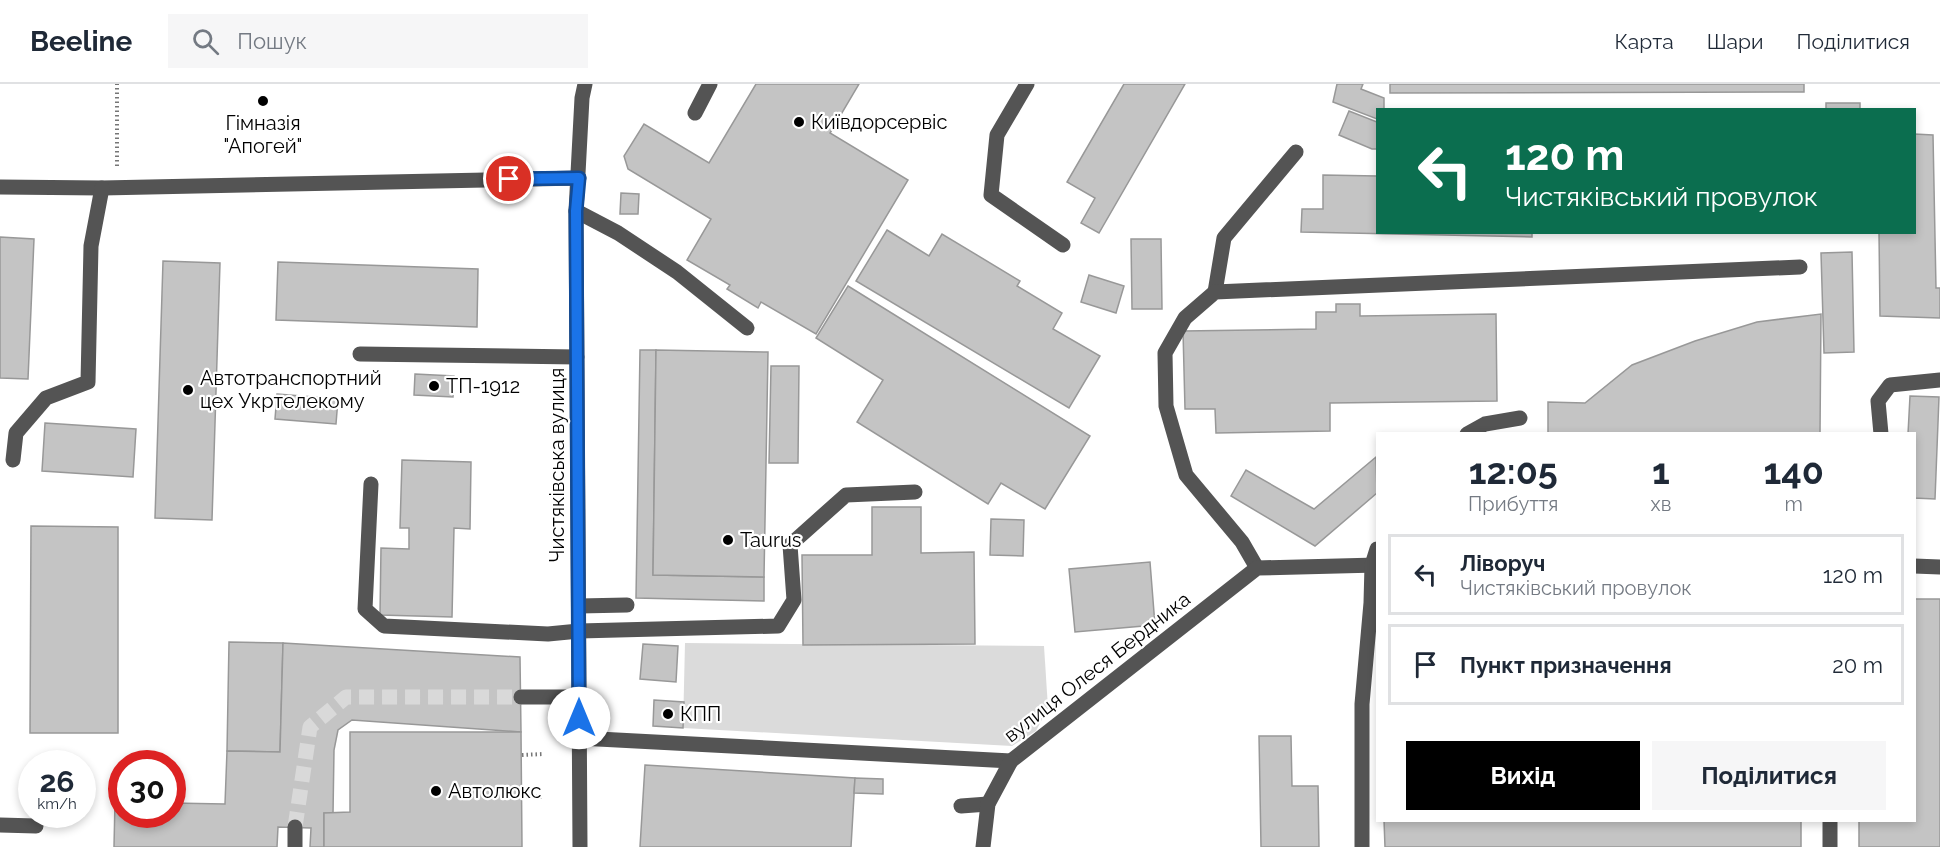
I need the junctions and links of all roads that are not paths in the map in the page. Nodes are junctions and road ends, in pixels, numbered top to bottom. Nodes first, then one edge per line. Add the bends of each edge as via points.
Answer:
1 (585, 84) edge
2 (710, 84) edge
3 (1027, 84) edge
4 (695, 113) dead end
5 (1296, 152) dead end
6 (579, 178) junction
7 (0, 187) edge
8 (109, 188) junction
9 (576, 211) junction
10 (1063, 245) dead end
11 (1800, 267) dead end
12 (1215, 292) junction
13 (747, 328) dead end
14 (360, 354) dead end
15 (577, 357) junction
16 (1940, 380) edge
17 (1520, 418) dead end
18 (1471, 432) edge
19 (1881, 432) edge
20 (13, 460) dead end
21 (371, 484) dead end
22 (915, 492) dead end
23 (1375, 565) edge
24 (1916, 566) edge
25 (1940, 567) edge
26 (1257, 568) junction
27 (627, 605) dead end
28 (579, 606) junction
29 (579, 631) junction
30 (579, 697) junction
31 (521, 698) tunnel mouth
32 (579, 738) junction
33 (1011, 761) junction
34 (988, 804) junction
35 (961, 806) dead end
36 (1830, 822) edge
37 (0, 825) edge
38 (18, 826) edge
39 (295, 827) tunnel mouth
40 (295, 847) edge
41 (580, 847) edge
42 (982, 847) edge
43 (1362, 847) edge
44 (1830, 847) edge

1 - 6 street, Чистяківська вулиця
2 - 4 street
3 - 10 street via 997,135 991,195
5 - 12 street via 1224,238
6 - 8 street
6 - 9 street, Чистяківська вулиця
7 - 8 street
8 - 20 street via 91,246 88,382 46,398 16,433
9 - 13 street via 677,272
9 - 15 street, Чистяківська вулиця
11 - 12 street
12 - 26 street via 1185,318 1165,353 1166,406 1186,475 1242,542
14 - 15 street
15 - 28 street, Чистяківська вулиця
16 - 19 street via 1890,385 1878,401
17 - 18 street via 1485,424
21 - 29 street via 365,609 384,626 548,634
22 - 29 street via 846,495 790,545 794,600 778,626
23 - 26 street
23 - 43 street via 1362,704
24 - 25 street
26 - 33 street, вулиця Олеся Бердника
27 - 28 street
28 - 29 street, Чистяківська вулиця
29 - 30 street, Чистяківська вулиця
30 - 31 street
30 - 32 street, Чистяківська вулиця
32 - 33 street, вулиця Олеся Бердника
32 - 41 street, Чистяківська вулиця
33 - 34 street
34 - 35 street
34 - 42 street
36 - 44 street
37 - 38 street
39 - 40 street

